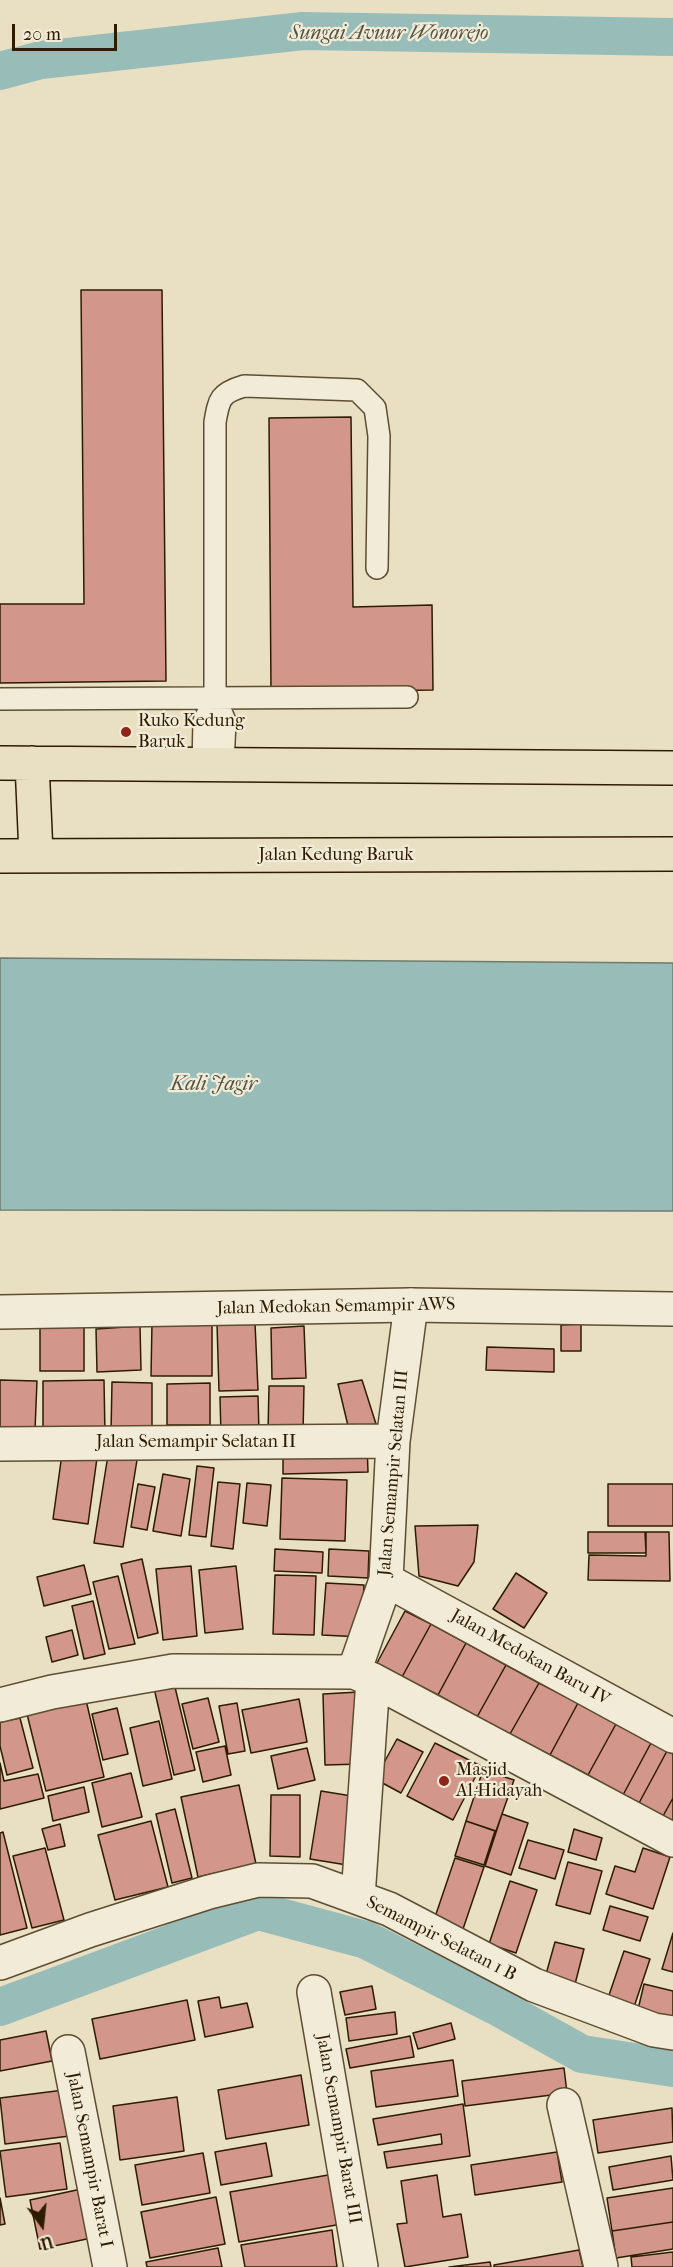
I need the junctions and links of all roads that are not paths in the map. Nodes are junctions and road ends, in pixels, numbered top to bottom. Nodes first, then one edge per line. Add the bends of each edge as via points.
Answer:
1 (377, 568) dead end
2 (407, 697) dead end
3 (215, 698) junction
4 (0, 699) edge
5 (16, 763) edge
6 (213, 765) junction
7 (673, 768) edge
8 (36, 854) junction
9 (673, 854) edge
10 (0, 856) edge
11 (411, 1305) junction
12 (673, 1308) edge
13 (0, 1311) edge
14 (393, 1442) junction
15 (0, 1444) edge
16 (386, 1580) junction
17 (364, 1676) junction
18 (0, 1705) edge
19 (673, 1736) edge
20 (673, 1840) edge
21 (358, 1897) junction
22 (0, 1963) edge
23 (314, 1992) dead end
24 (673, 2033) edge
25 (68, 2052) dead end
26 (564, 2105) dead end
27 (110, 2267) edge
28 (362, 2267) edge
29 (601, 2267) edge

1 - 3 lane via 379,436 375,408 357,390 244,386 227,391 218,403 215,422
2 - 3 lane
3 - 4 lane
3 - 6 lane via 204,721
5 - 6 main road
5 - 8 main road
6 - 7 main road
8 - 9 main road, Jalan Kedung Baruk
8 - 10 main road, Jalan Kedung Baruk
11 - 12 street, Jalan Medokan Semampir AWS
11 - 13 street, Jalan Medokan Semampir AWS
11 - 14 street, Jalan Semampir Selatan III
14 - 15 street, Jalan Semampir Selatan II
14 - 16 street, Jalan Semampir Selatan III
16 - 17 street, Jalan Semampir Selatan III
16 - 19 street, Jalan Medokan Baru IV
17 - 18 street via 173,1671
17 - 20 street
17 - 21 street, Jalan Semampir Selatan III
21 - 22 street, Semampir Selatan 1 B via 312,1881 258,1880 90,1930
21 - 24 street, Semampir Selatan 1 B via 389,1909 534,1985 654,2030
23 - 28 street, Jalan Semampir Barat III
25 - 27 street, Jalan Semampir Barat I
26 - 29 street

